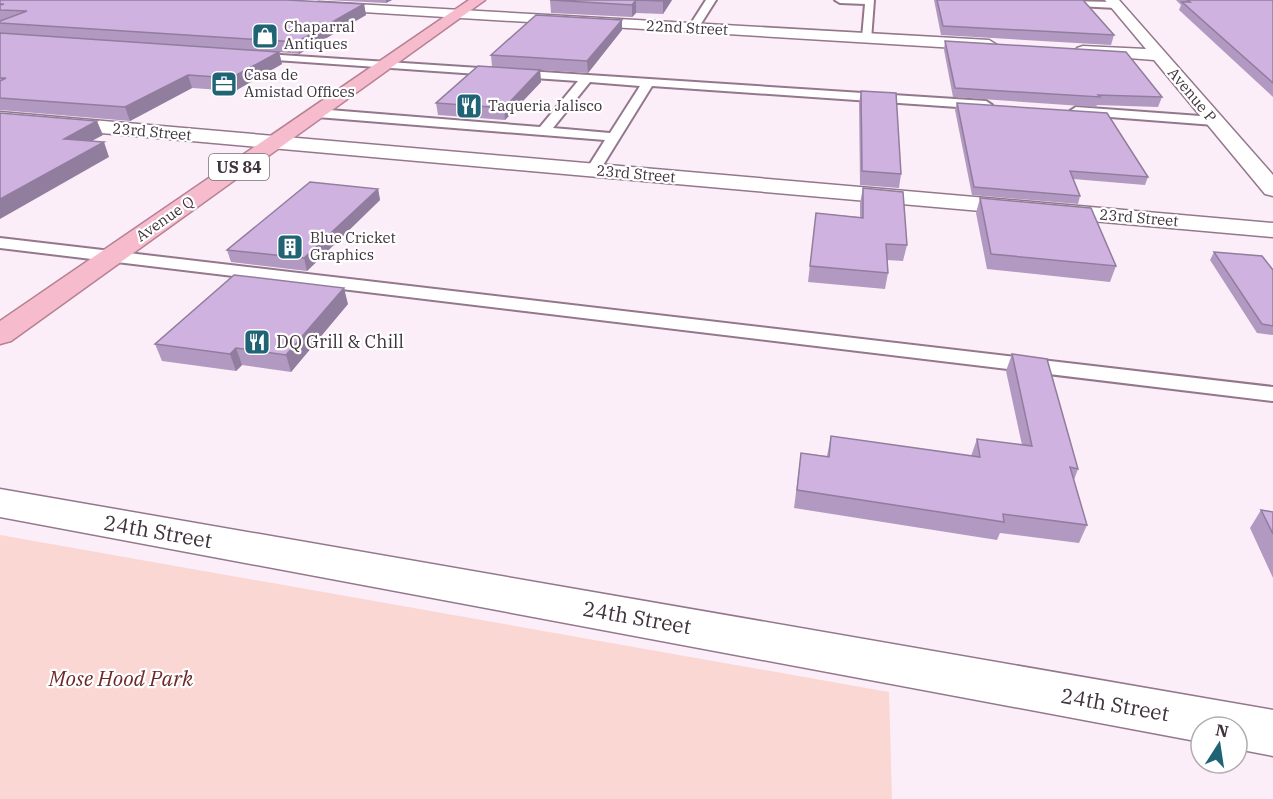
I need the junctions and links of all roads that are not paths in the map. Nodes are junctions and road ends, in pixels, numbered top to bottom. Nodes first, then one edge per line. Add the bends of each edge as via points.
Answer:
1 (478, 0) edge
2 (711, 0) edge
3 (840, 0) edge
4 (1019, 0) edge
5 (1114, 2) edge
6 (308, 5) edge
7 (458, 14) junction
8 (693, 28) junction
9 (867, 38) junction
10 (1007, 46) edge
11 (1065, 50) edge
12 (233, 55) edge
13 (1159, 55) junction
14 (385, 65) junction
15 (586, 79) junction
16 (648, 83) junction
17 (1002, 106) edge
18 (1061, 110) edge
19 (317, 112) junction
20 (0, 118) edge
21 (1214, 121) junction
22 (544, 131) junction
23 (614, 136) junction
24 (275, 142) junction
25 (1263, 166) edge
26 (592, 170) junction
27 (1273, 189) edge
28 (1273, 230) edge
29 (0, 243) edge
30 (113, 256) junction
31 (0, 335) edge
32 (1273, 394) edge
33 (0, 503) edge
34 (1273, 734) edge

1 - 7 highway, Avenue Q / US 84
2 - 8 lane
3 - 9 lane via 870,2
4 - 5 lane
5 - 13 street, Avenue P
6 - 7 street, 22nd Street
7 - 8 street, 22nd Street
7 - 14 highway, Avenue Q / US 84
8 - 9 street, 22nd Street
9 - 10 street, 22nd Street
11 - 13 street
12 - 14 lane
13 - 21 street, Avenue P
14 - 15 lane
14 - 19 highway, Avenue Q / US 84
15 - 16 lane
15 - 22 lane
16 - 17 lane
16 - 23 lane
18 - 21 lane
19 - 22 lane
19 - 24 highway, Avenue Q / US 84
20 - 24 street, 23rd Street
21 - 25 street, Avenue P
22 - 23 lane
23 - 26 lane
24 - 26 street, 23rd Street
24 - 30 highway, Avenue Q / US 84
25 - 27 street, Avenue P
26 - 28 street, 23rd Street
29 - 30 lane
30 - 31 highway, Avenue Q / US 84
30 - 32 lane
33 - 34 street, 24th Street

